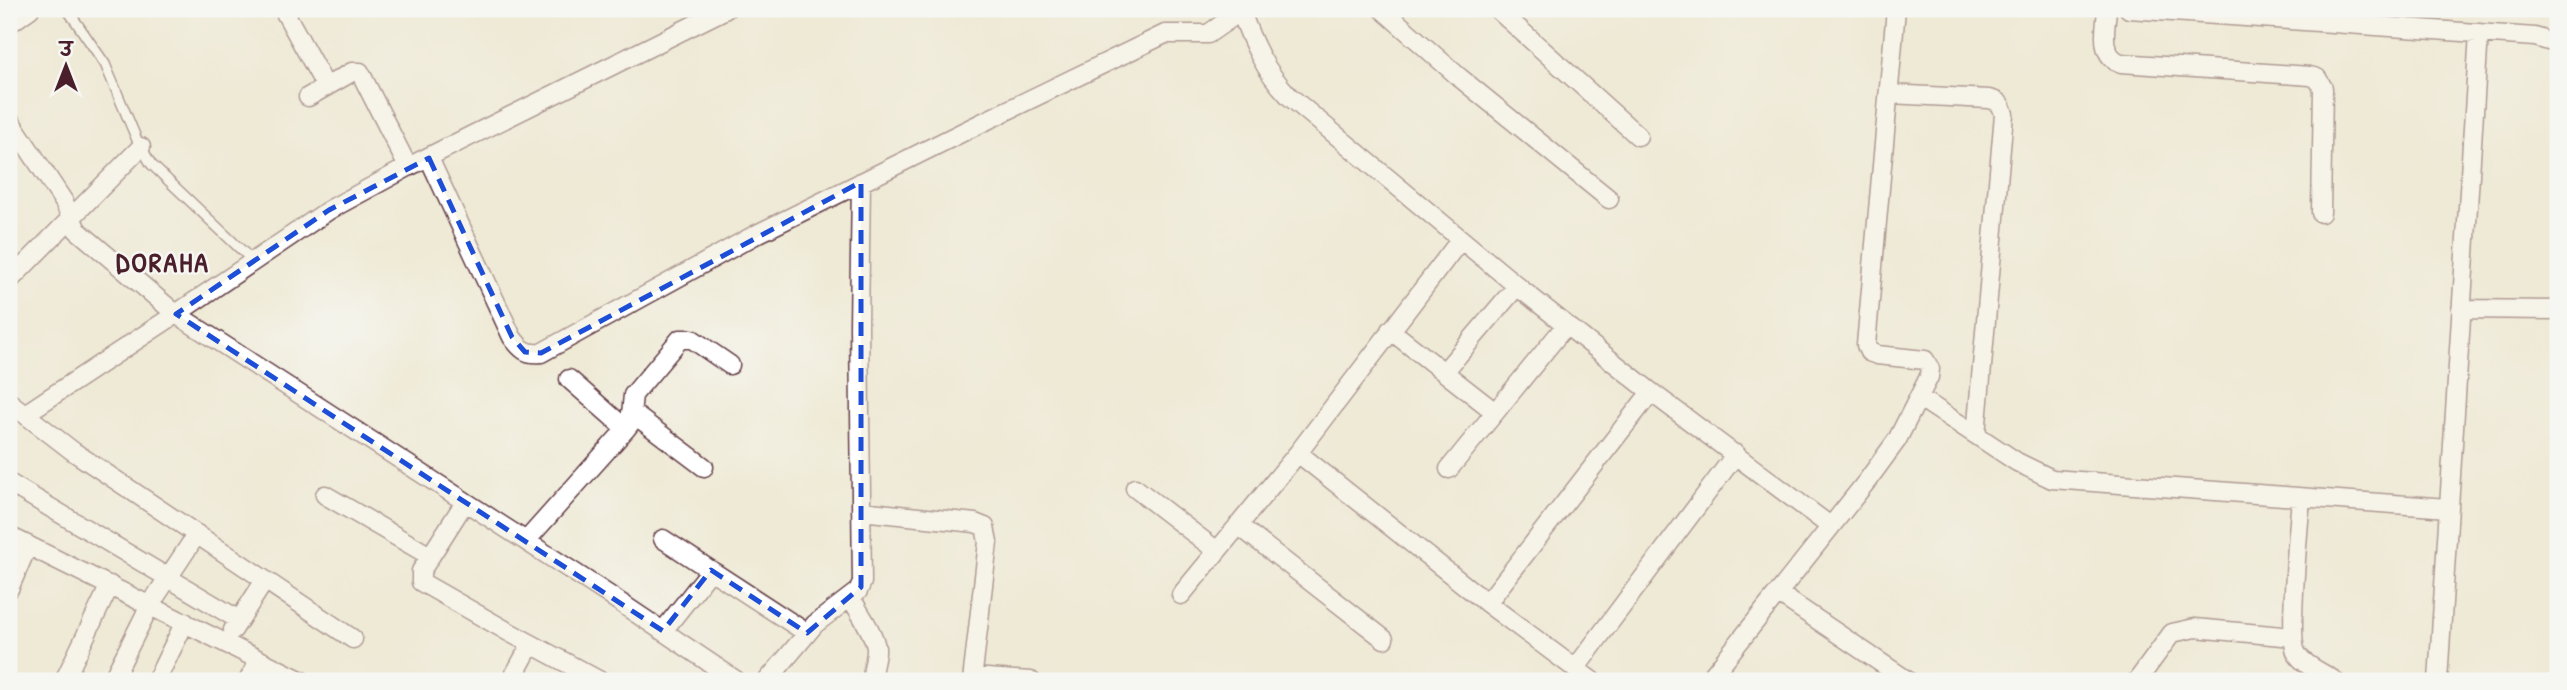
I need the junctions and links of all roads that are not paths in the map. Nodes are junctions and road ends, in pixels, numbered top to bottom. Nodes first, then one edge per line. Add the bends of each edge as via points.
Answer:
1 (30, 9) edge
2 (67, 9) edge
3 (284, 9) edge
4 (726, 9) edge
5 (1382, 9) edge
6 (1497, 9) edge
7 (1896, 9) edge
8 (2107, 9) edge
9 (2129, 9) edge
10 (1242, 10) edge
11 (2304, 15) edge
12 (9, 24) edge
13 (2479, 33) junction
14 (2558, 44) edge
15 (326, 87) junction
16 (1889, 94) junction
17 (309, 97) dead end
18 (9, 119) edge
19 (1638, 136) dead end
20 (141, 147) junction
21 (429, 158) junction
22 (408, 167) junction
23 (861, 182) junction
24 (1609, 199) dead end
25 (2321, 213) dead end
26 (71, 218) junction
27 (1461, 239) junction
28 (254, 262) junction
29 (9, 281) edge
30 (1517, 286) junction
31 (2461, 309) junction
32 (2558, 310) edge
33 (176, 314) junction
34 (1566, 325) junction
35 (1390, 330) junction
36 (730, 365) dead end
37 (1444, 372) junction
38 (569, 379) dead end
39 (1651, 392) junction
40 (1920, 398) junction
41 (9, 402) edge
42 (1495, 412) junction
43 (25, 414) junction
44 (629, 421) junction
45 (1976, 435) junction
46 (1298, 453) junction
47 (1736, 454) junction
48 (704, 467) dead end
49 (1449, 469) dead end
50 (9, 483) edge
51 (1135, 488) dead end
52 (325, 495) dead end
53 (2301, 498) junction
54 (465, 502) junction
55 (2448, 508) junction
56 (861, 511) junction
57 (1238, 525) junction
58 (1830, 526) junction
59 (197, 534) junction
60 (9, 536) edge
61 (663, 539) dead end
62 (526, 541) junction
63 (28, 545) junction
64 (1217, 551) junction
65 (430, 556) junction
66 (711, 570) junction
67 (168, 578) junction
68 (265, 580) junction
69 (110, 585) junction
70 (9, 589) edge
71 (1779, 594) junction
72 (1181, 595) dead end
73 (851, 597) junction
74 (1487, 603) junction
75 (150, 605) junction
76 (239, 620) junction
77 (185, 622) junction
78 (663, 631) junction
79 (807, 633) junction
80 (2293, 637) junction
81 (353, 639) dead end
82 (1384, 639) dead end
83 (225, 642) junction
84 (531, 644) junction
85 (259, 660) junction
86 (1575, 669) junction
87 (972, 679) edge
88 (2145, 679) edge
89 (64, 681) edge
90 (112, 681) edge
91 (156, 681) edge
92 (248, 681) edge
93 (302, 681) edge
94 (511, 681) edge
95 (600, 681) edge
96 (737, 681) edge
97 (767, 681) edge
98 (873, 681) edge
99 (1031, 681) edge
100 (1592, 681) edge
101 (1708, 681) edge
102 (1908, 681) edge
103 (2335, 681) edge
104 (2438, 681) edge

1 - 12 street
2 - 20 lane via 109,72
3 - 15 street
4 - 21 street
5 - 24 street
6 - 19 street
7 - 16 street
8 - 25 street via 2106,51 2121,63 2317,78 2323,88
9 - 11 street
10 - 23 street via 1208,34 1165,34
10 - 27 street via 1267,70 1289,96
11 - 13 street
13 - 14 street via 2535,37
13 - 31 street
15 - 17 street
15 - 22 street via 360,72
16 - 40 street via 1866,345 1873,354 1928,363 1929,377
16 - 45 street via 1989,99 2002,106
18 - 26 street
20 - 26 street
20 - 28 lane via 159,174
21 - 22 street
21 - 23 street via 512,337 532,354
22 - 28 street via 329,211
23 - 56 street
26 - 29 street
26 - 33 street via 82,235
27 - 30 street
27 - 35 street
28 - 33 street
30 - 34 street
30 - 37 street
31 - 32 street
31 - 55 street
33 - 43 street
33 - 54 street
34 - 39 street
34 - 42 street
35 - 37 street
35 - 46 street
36 - 44 street via 692,340 680,339 633,394
37 - 42 street
38 - 44 street
39 - 47 street
39 - 74 street
40 - 45 street
40 - 58 street via 1897,440
41 - 43 street
42 - 49 street
43 - 59 street
44 - 48 street
44 - 62 street
45 - 53 street via 2052,479
46 - 57 street
46 - 74 street
47 - 58 street
47 - 86 street
50 - 67 street
51 - 64 street
52 - 65 street
53 - 55 street
53 - 80 street
54 - 62 street
54 - 65 street
55 - 104 street
56 - 73 street via 862,582
56 - 87 street via 985,527 988,542
57 - 64 street
57 - 82 street
58 - 71 street
59 - 67 street
59 - 68 street
60 - 63 street
61 - 66 street
62 - 78 street
63 - 69 street
63 - 70 street
64 - 72 street
65 - 84 street via 419,576 425,586
66 - 78 street
66 - 79 street
67 - 75 street
67 - 76 street
68 - 76 street
68 - 81 street
69 - 75 street
69 - 89 street
71 - 101 street
71 - 102 street
73 - 79 street
73 - 98 street via 876,647
74 - 86 street
75 - 77 street
75 - 90 street
76 - 83 street
77 - 83 street
77 - 91 street
78 - 96 street
79 - 97 street
80 - 88 street via 2179,630 2167,640
80 - 103 street via 2300,658
83 - 85 street
84 - 94 street
84 - 95 street
85 - 92 street
85 - 93 street
86 - 100 street
87 - 99 street

